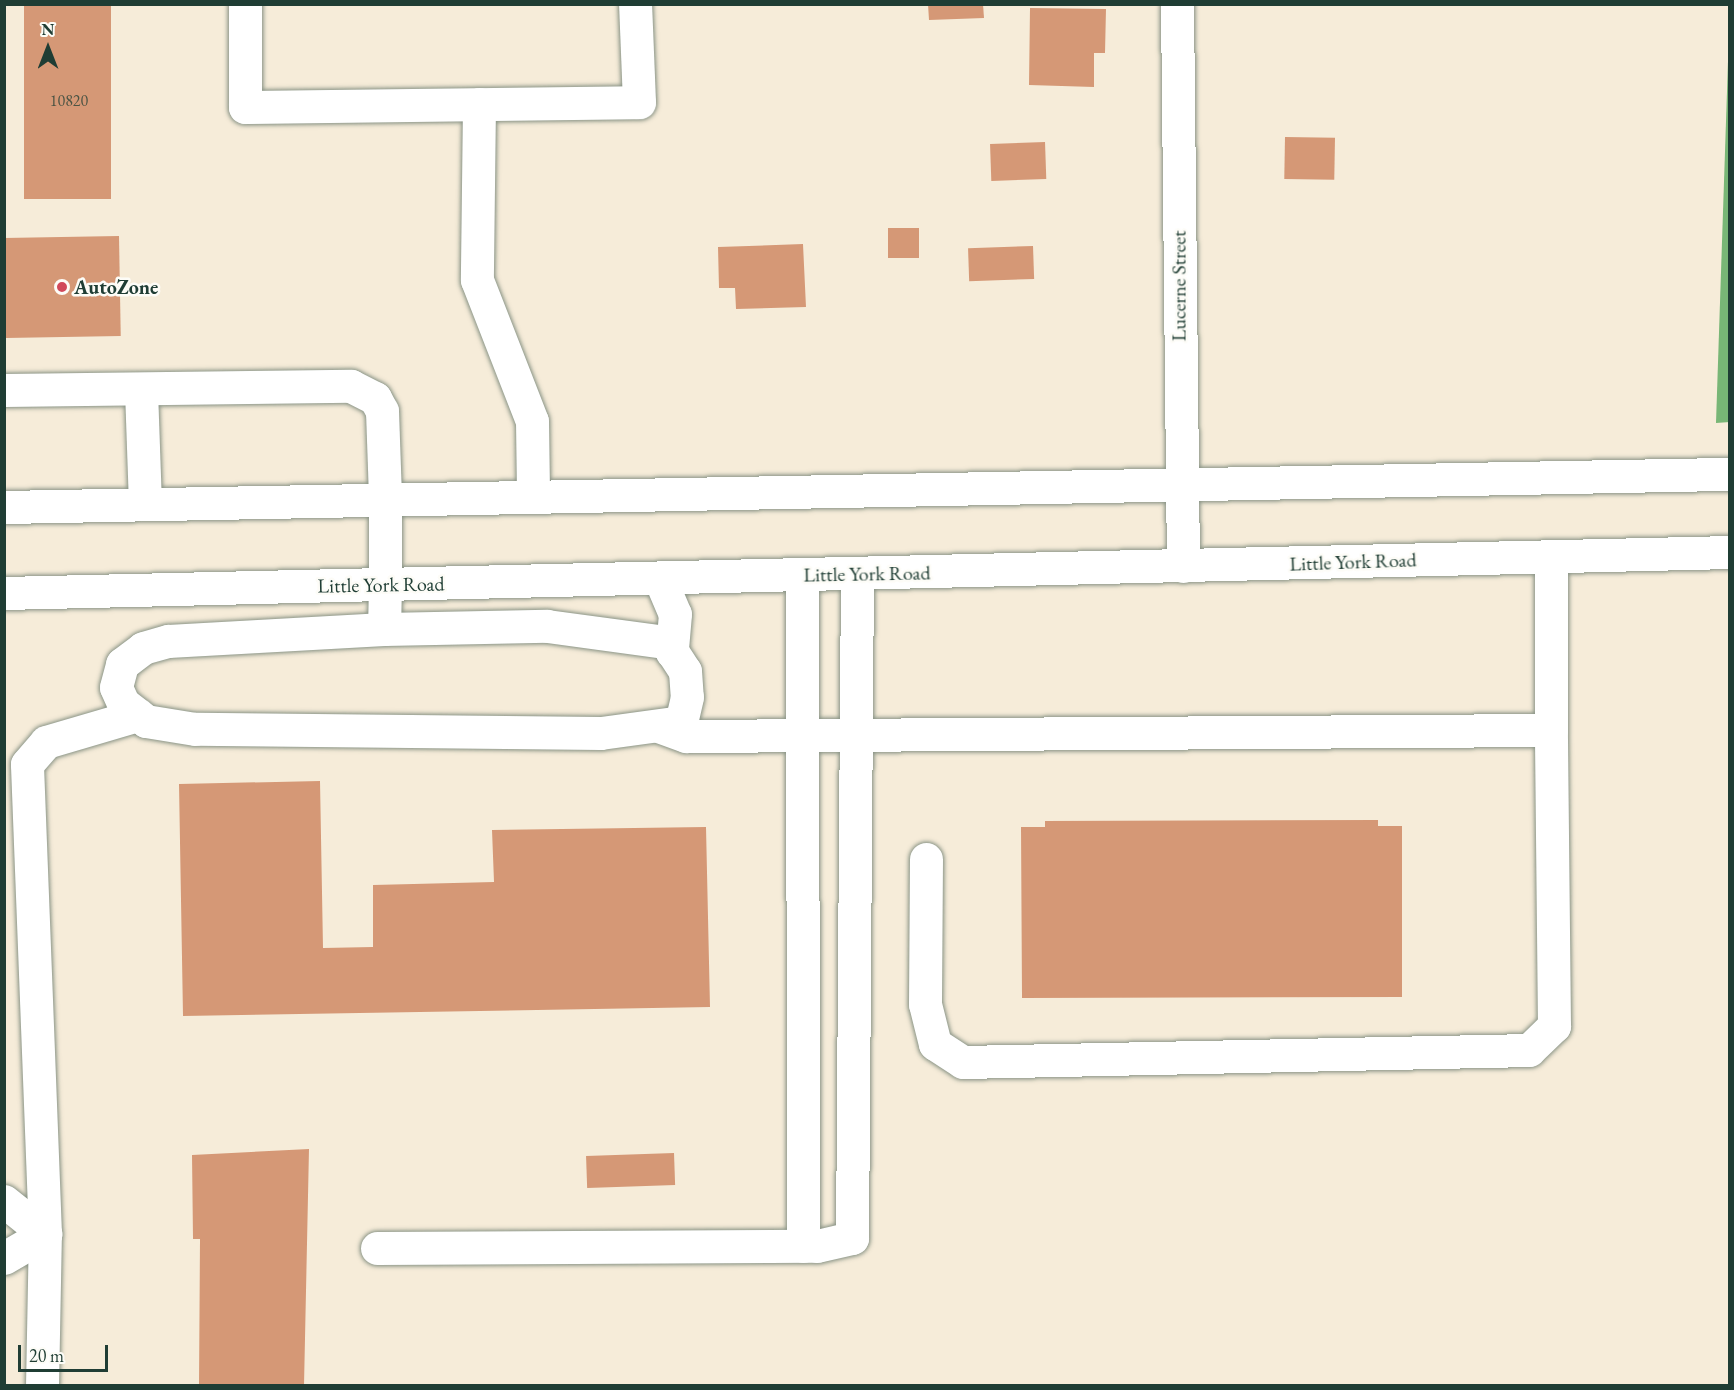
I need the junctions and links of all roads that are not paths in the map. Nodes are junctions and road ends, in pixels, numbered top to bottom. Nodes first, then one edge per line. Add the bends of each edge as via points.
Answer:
1 (245, 4) edge
2 (635, 4) edge
3 (1177, 4) edge
4 (479, 104) junction
5 (4, 390) edge
6 (141, 390) junction
7 (1730, 474) edge
8 (1180, 480) junction
9 (533, 495) junction
10 (385, 499) junction
11 (145, 504) junction
12 (4, 507) edge
13 (1730, 552) edge
14 (1551, 556) junction
15 (1183, 566) junction
16 (857, 574) junction
17 (802, 575) junction
18 (660, 579) junction
19 (385, 585) junction
20 (4, 593) edge
21 (384, 629) junction
22 (672, 652) junction
23 (138, 715) junction
24 (661, 727) junction
25 (1551, 730) junction
26 (855, 734) junction
27 (802, 735) junction
28 (926, 859) dead end
29 (855, 1063) junction
30 (804, 1064) junction
31 (4, 1201) edge
32 (45, 1234) junction
33 (803, 1246) junction
34 (377, 1248) dead end
35 (4, 1258) edge
36 (42, 1386) edge

1 - 4 main road via 245,107
2 - 4 main road via 639,102
3 - 8 main road, Lucerne Street
4 - 9 main road via 477,280 532,421
5 - 6 main road
6 - 10 main road via 334,384 364,390 382,411
6 - 11 main road
7 - 8 main road
8 - 9 main road
8 - 15 main road, Lucerne Street
9 - 10 main road
10 - 11 main road
10 - 19 main road
11 - 12 main road
13 - 14 main road, Little York Road
14 - 15 main road, Little York Road
14 - 25 main road
15 - 16 main road, Little York Road
16 - 17 main road, Little York Road
16 - 26 main road
17 - 18 main road, Little York Road
17 - 27 main road
18 - 19 main road, Little York Road
18 - 22 main road via 675,614
19 - 20 main road, Little York Road
19 - 21 main road
21 - 22 main road via 547,626 647,638 666,642
21 - 23 main road via 168,641 143,648 122,664 116,687 123,703
22 - 24 main road via 685,671 687,697 681,722
23 - 24 main road via 206,729 514,734
23 - 32 main road via 46,742 27,764
24 - 27 main road via 686,736
25 - 26 main road
25 - 28 main road via 1554,1026 1529,1050 963,1062 935,1044 925,1004
26 - 27 main road
26 - 29 main road
27 - 30 main road
29 - 30 main road
29 - 33 main road via 852,1238
30 - 33 main road
31 - 32 main road
32 - 35 main road
32 - 36 main road
33 - 34 main road

